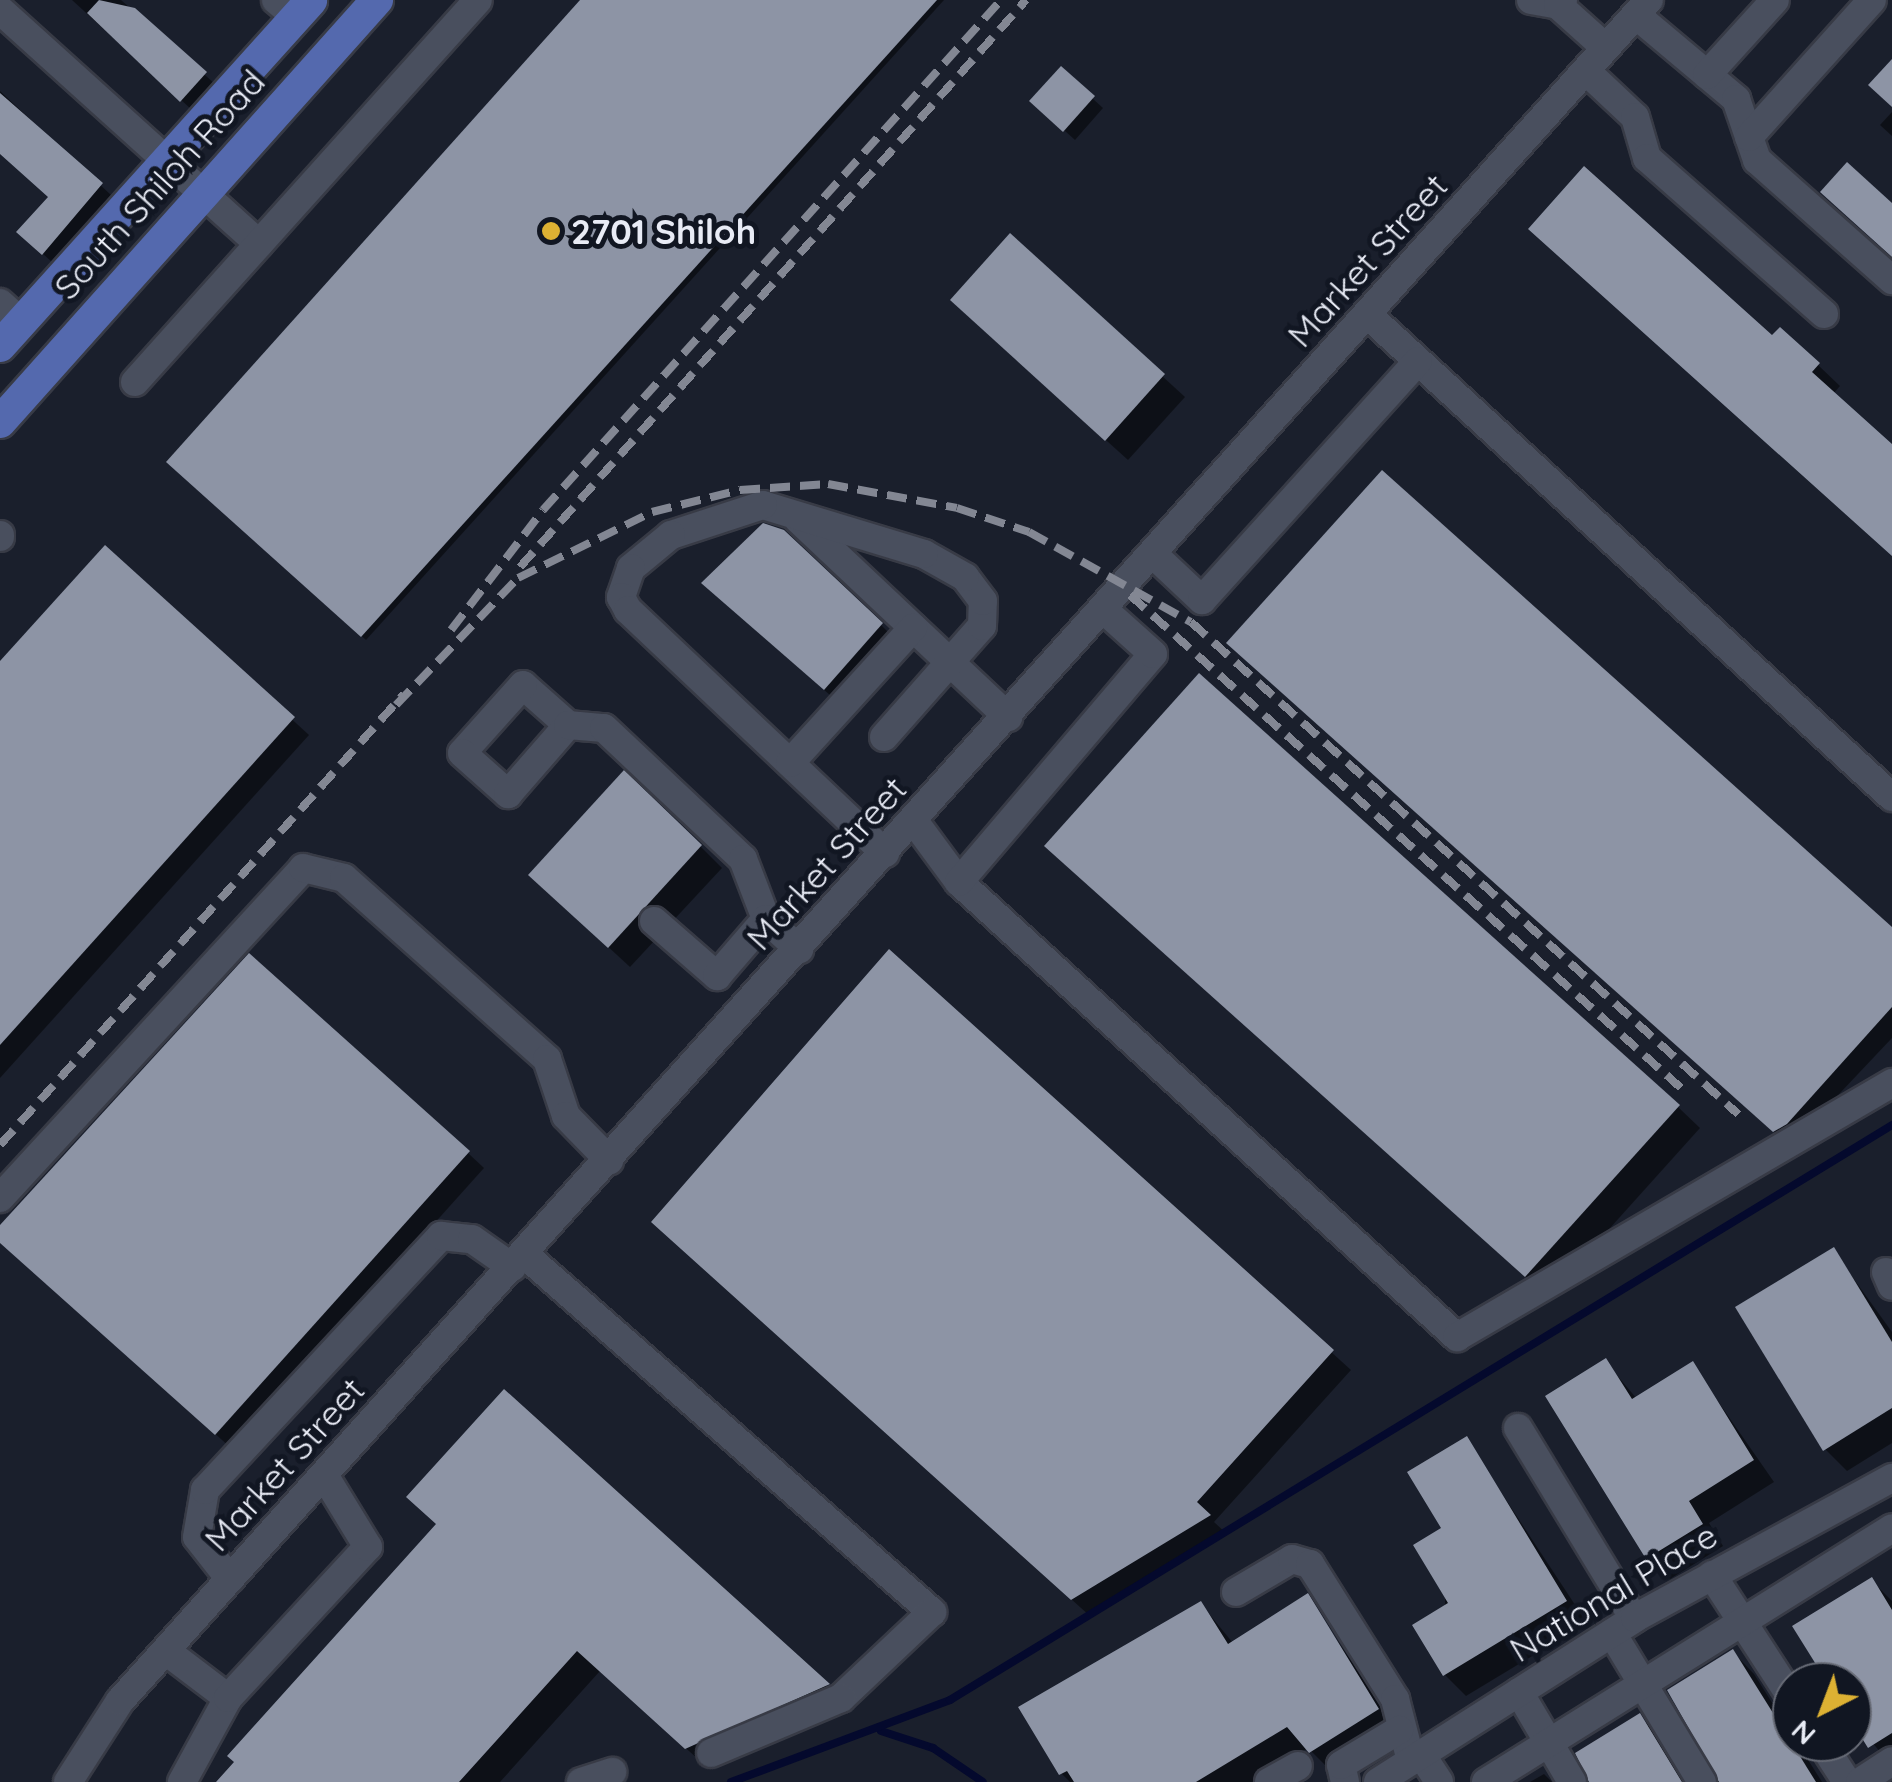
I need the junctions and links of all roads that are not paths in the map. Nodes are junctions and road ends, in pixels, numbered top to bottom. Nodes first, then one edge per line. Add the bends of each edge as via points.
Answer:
1 (377, 0) edge
2 (478, 0) edge
3 (1775, 0) edge
4 (1872, 0) edge
5 (1551, 2) edge
6 (294, 6) edge
7 (1642, 8) edge
8 (0, 10) edge
9 (1606, 48) junction
10 (1586, 71) junction
11 (1707, 75) junction
12 (1750, 137) junction
13 (166, 162) junction
14 (203, 195) junction
15 (259, 244) junction
16 (1892, 280) edge
17 (1824, 314) dead end
18 (1368, 315) junction
19 (7, 324) edge
20 (1418, 361) junction
21 (135, 382) dead end
22 (0, 422) edge
23 (791, 513) junction
24 (1154, 555) junction
25 (1104, 610) junction
26 (913, 628) junction
27 (950, 663) junction
28 (1008, 717) junction
29 (568, 725) dead end
30 (884, 737) dead end
31 (790, 763) junction
32 (1892, 796) edge
33 (914, 821) junction
34 (885, 853) junction
35 (959, 882) junction
36 (654, 920) dead end
37 (766, 920) junction
38 (799, 949) junction
39 (1892, 1083) edge
40 (608, 1160) junction
41 (0, 1198) edge
42 (518, 1260) junction
43 (1518, 1428) dead end
44 (324, 1475) junction
45 (1880, 1483) edge
46 (1891, 1530) edge
47 (1712, 1575) junction
48 (230, 1580) junction
49 (1236, 1592) dead end
50 (1740, 1618) junction
51 (1623, 1626) junction
52 (166, 1650) junction
53 (1772, 1667) edge
54 (1642, 1682) junction
55 (1519, 1692) junction
56 (228, 1698) junction
57 (1398, 1730) junction
58 (1549, 1742) junction
59 (712, 1753) dead end
60 (1416, 1758) junction
61 (1892, 1761) edge
62 (1298, 1766) dead end
63 (612, 1772) dead end
64 (68, 1782) edge
65 (182, 1782) edge
66 (582, 1782) edge
67 (1270, 1782) edge
68 (1345, 1782) edge
69 (1378, 1782) edge
70 (1439, 1782) edge
71 (1486, 1782) edge
72 (1572, 1782) edge
73 (1702, 1782) edge
74 (1860, 1782) edge

1 - 14 main road, South Shiloh Road
2 - 15 street
3 - 11 street
4 - 12 street
5 - 9 street
6 - 13 main road, South Shiloh Road
7 - 9 street, Market Street
7 - 11 street
8 - 13 street
9 - 10 street, Market Street
10 - 17 street via 1635,117 1647,158
10 - 18 street, Market Street
11 - 12 street via 1736,99
12 - 16 street via 1757,160
13 - 14 street
13 - 19 main road, South Shiloh Road
14 - 15 street
14 - 22 main road, South Shiloh Road
15 - 21 street
18 - 20 street
18 - 24 street, Market Street
20 - 24 street via 1202,600
20 - 32 street
23 - 26 street
23 - 27 street via 924,554 965,577 983,601 982,626
23 - 31 street via 763,504 672,535 632,568 621,598
24 - 25 street, Market Street
25 - 28 street, Market Street
25 - 35 street via 1153,654
26 - 27 street
26 - 31 street
27 - 28 street
27 - 30 street
28 - 33 street, Market Street
29 - 37 street via 604,728 708,822 743,859
31 - 34 street
33 - 34 street, Market Street
33 - 35 street
34 - 38 street, Market Street
35 - 39 street via 1457,1338
36 - 37 street via 717,976
37 - 38 street
38 - 40 street, Market Street
40 - 41 street via 566,1116 547,1060 344,878 304,868
40 - 42 street, Market Street
42 - 44 street, Market Street
42 - 48 street via 472,1240 441,1236 205,1490 197,1536
42 - 59 street via 932,1612 841,1698
43 - 51 street
44 - 48 street, Market Street
44 - 56 street via 368,1548
45 - 46 street
45 - 47 street, National Place
46 - 50 street
47 - 50 street
47 - 51 street, National Place
48 - 52 street, Market Street
49 - 57 street via 1292,1559 1310,1564 1395,1699
50 - 53 street
50 - 54 street
51 - 54 street
51 - 55 street, National Place
52 - 56 street
52 - 64 street, Market Street
54 - 58 street
54 - 73 street
55 - 58 street
55 - 60 street, National Place
56 - 65 street
57 - 60 street
57 - 68 street via 1342,1764
58 - 71 street
58 - 72 street
60 - 69 street, National Place
60 - 70 street
61 - 74 street
62 - 67 street
63 - 66 street

